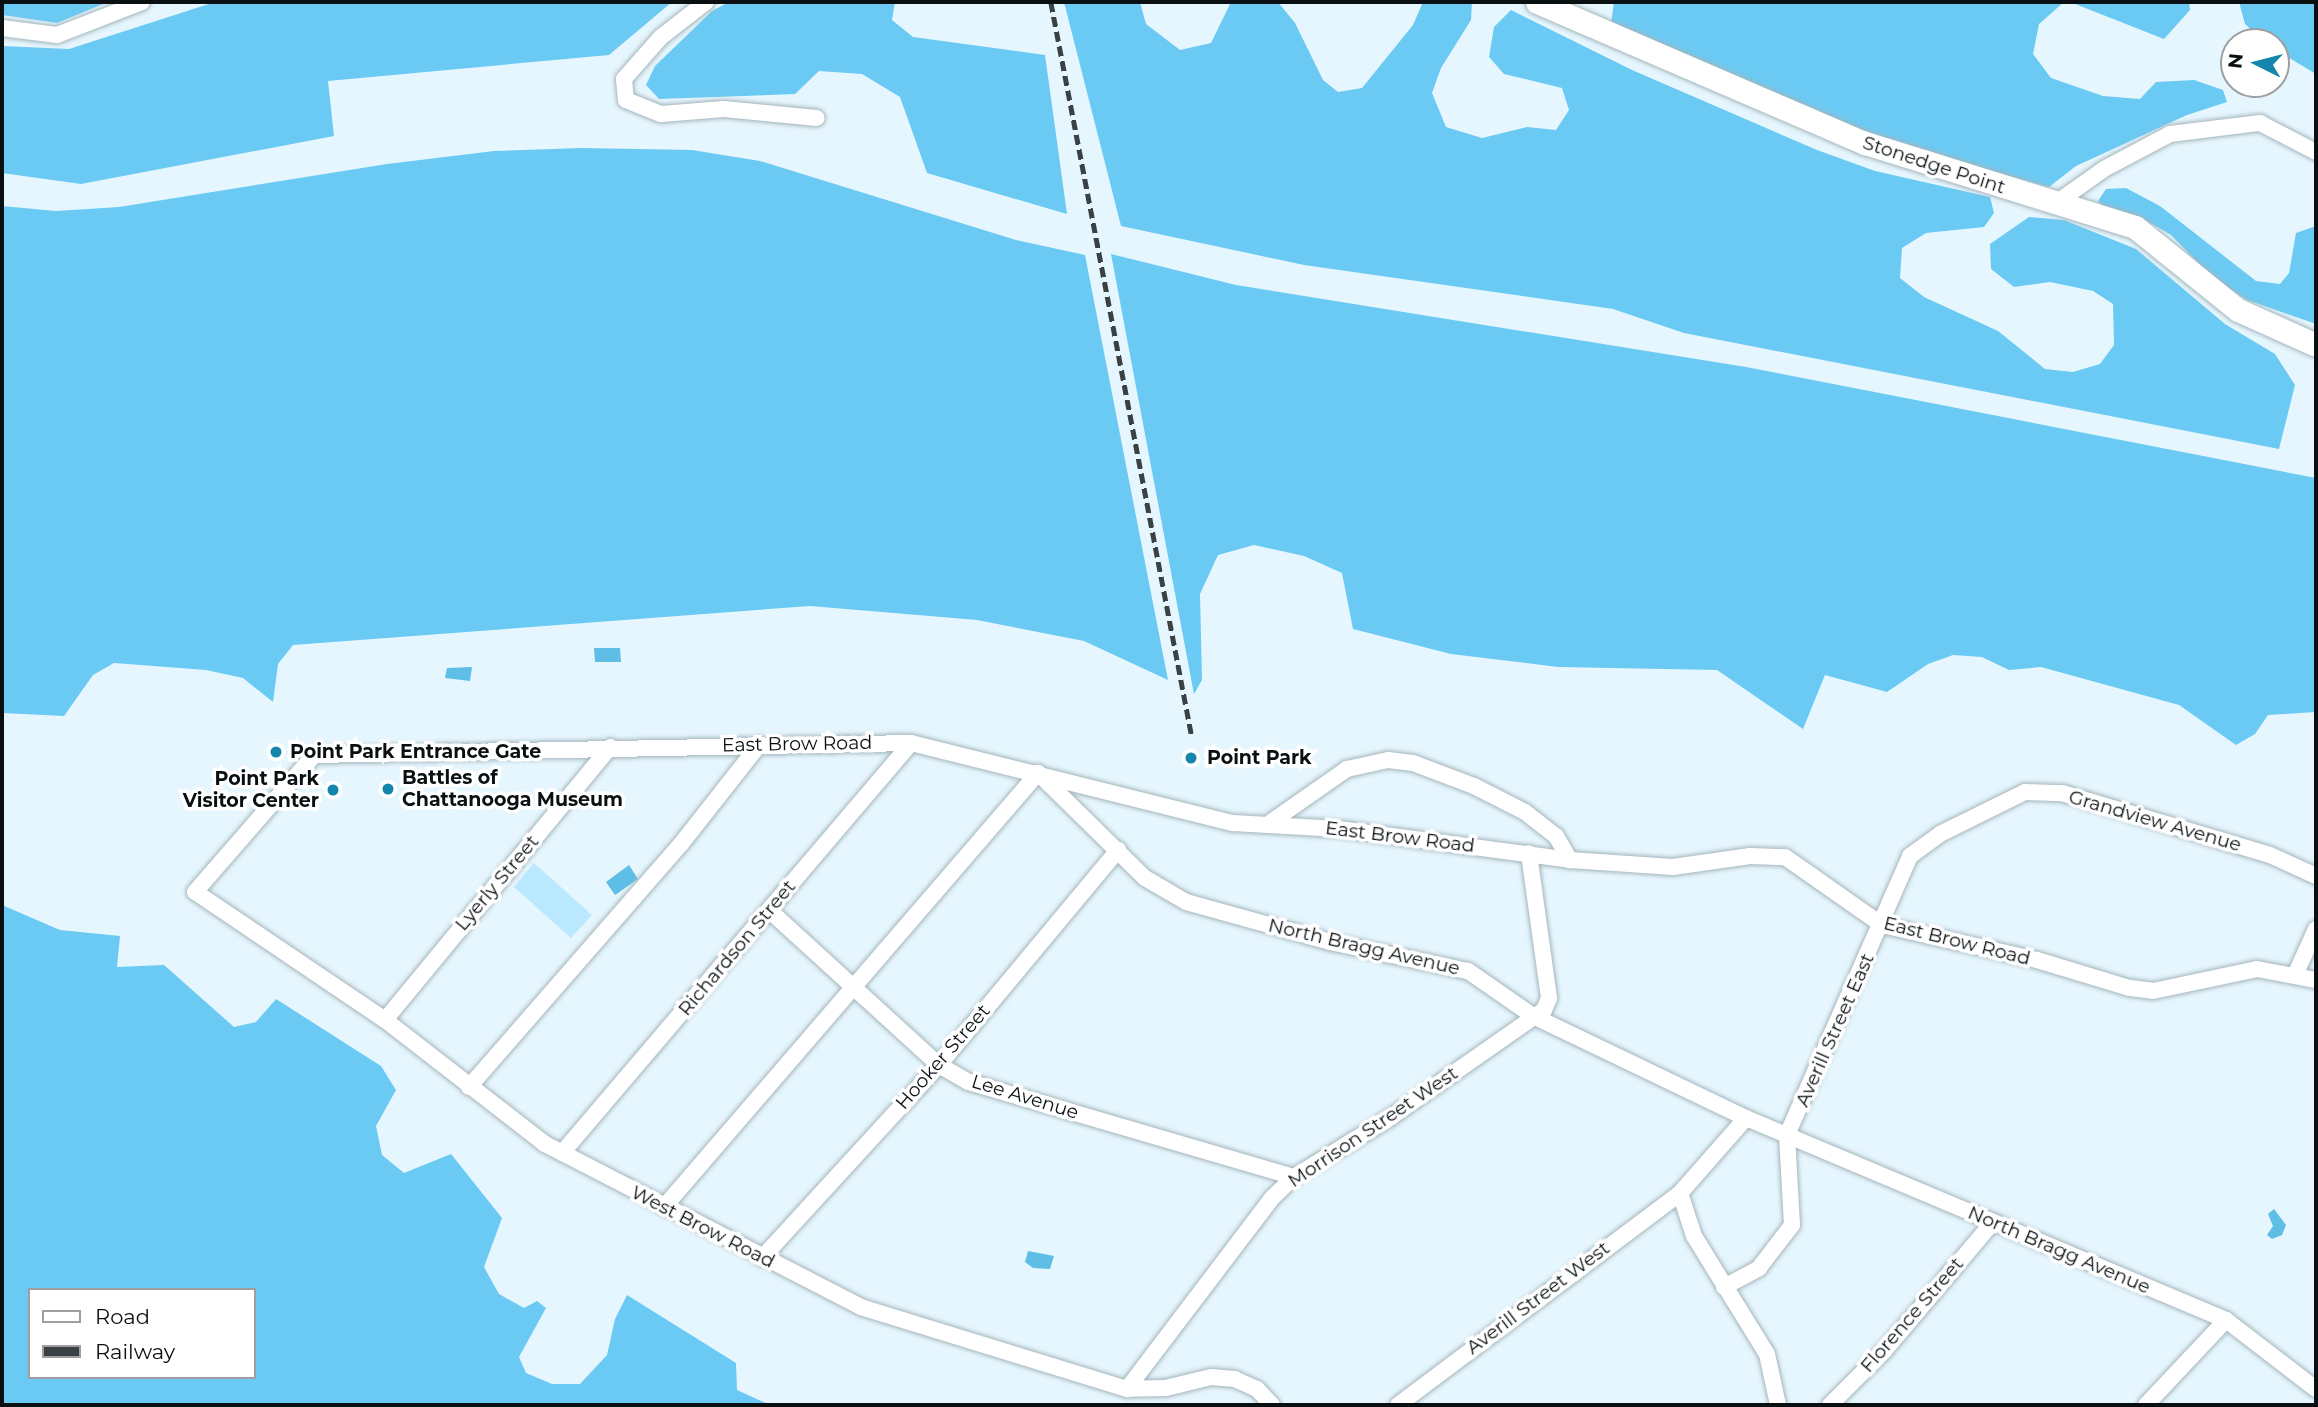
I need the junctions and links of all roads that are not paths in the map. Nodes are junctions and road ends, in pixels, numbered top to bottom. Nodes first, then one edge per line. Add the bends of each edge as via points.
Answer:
1 (142, 2) edge
2 (706, 2) edge
3 (1537, 2) edge
4 (2, 28) edge
5 (817, 118) dead end
6 (2316, 152) edge
7 (2056, 203) junction
8 (2316, 345) edge
9 (911, 743) junction
10 (759, 745) junction
11 (610, 747) junction
12 (1038, 773) junction
13 (1271, 822) junction
14 (1118, 850) junction
15 (1529, 853) junction
16 (1570, 860) junction
17 (2316, 876) edge
18 (195, 892) joint
19 (769, 911) junction
20 (1882, 925) junction
21 (2316, 929) edge
22 (2296, 973) junction
23 (2316, 980) edge
24 (851, 987) junction
25 (1533, 1016) junction
26 (385, 1020) junction
27 (939, 1065) junction
28 (468, 1087) junction
29 (1746, 1118) junction
30 (1787, 1135) junction
31 (562, 1153) junction
32 (1294, 1177) junction
33 (1680, 1193) junction
34 (664, 1207) junction
35 (1993, 1222) junction
36 (762, 1258) junction
37 (1724, 1287) junction
38 (2226, 1320) junction
39 (1127, 1389) junction
40 (2316, 1389) edge
41 (1272, 1405) edge
42 (1398, 1405) edge
43 (1778, 1405) edge
44 (1830, 1405) edge
45 (2146, 1405) edge

1 - 4 street via 57,35
2 - 5 street via 661,37 624,79 626,100 661,114 724,109
3 - 7 main road, Stonedge Point via 1865,144
6 - 7 street via 2260,122 2170,134 2104,169
7 - 8 main road, Stonedge Point via 2151,236 2238,310
9 - 10 street, East Brow Road
9 - 12 street, East Brow Road
9 - 19 street, Richardson Street
10 - 11 street, East Brow Road
10 - 28 street via 681,844
11 - 18 street, East Brow Road via 314,755
11 - 26 street, Lyerly Street
12 - 13 street, East Brow Road via 1221,820
12 - 14 street, North Bragg Avenue
12 - 24 street
13 - 15 street, East Brow Road
13 - 16 street via 1347,769 1388,760 1413,763 1525,812 1556,836
14 - 25 street, North Bragg Avenue via 1145,878 1186,902 1330,942 1468,971
14 - 27 street, Hooker Street
15 - 16 street, East Brow Road
15 - 25 street via 1549,998 1544,1010
16 - 20 street, East Brow Road via 1674,867 1750,856 1786,857
17 - 20 street, Grandview Avenue via 2297,864 2202,833 2062,793 2025,792 1940,834 1910,856
18 - 26 street, West Brow Road
19 - 24 street, Lee Avenue
19 - 31 street, Richardson Street
20 - 22 street, East Brow Road via 2143,990 2257,969
20 - 30 street, Averill Street East
21 - 22 street
22 - 23 street, East Brow Road
24 - 27 street, Lee Avenue
24 - 34 street
25 - 29 street, North Bragg Avenue
25 - 32 street, Morrison Street West via 1391,1117
26 - 28 street, West Brow Road
27 - 32 street, Lee Avenue via 970,1082
27 - 36 street, Hooker Street
28 - 31 street, West Brow Road
29 - 30 street, North Bragg Avenue
29 - 33 street, Averill Street West
30 - 35 street, North Bragg Avenue
30 - 37 street via 1792,1225 1759,1268
31 - 34 street, West Brow Road
32 - 39 street, Morrison Street West via 1272,1198
33 - 37 street via 1694,1236
33 - 42 street, Averill Street West
34 - 36 street, West Brow Road
35 - 38 street, North Bragg Avenue
35 - 44 street, Florence Street via 1884,1351
36 - 39 street, West Brow Road via 878,1314
37 - 43 street via 1766,1354
38 - 40 street, North Bragg Avenue
38 - 45 street
39 - 41 street, West Brow Road via 1166,1388 1211,1377 1235,1379 1256,1389

